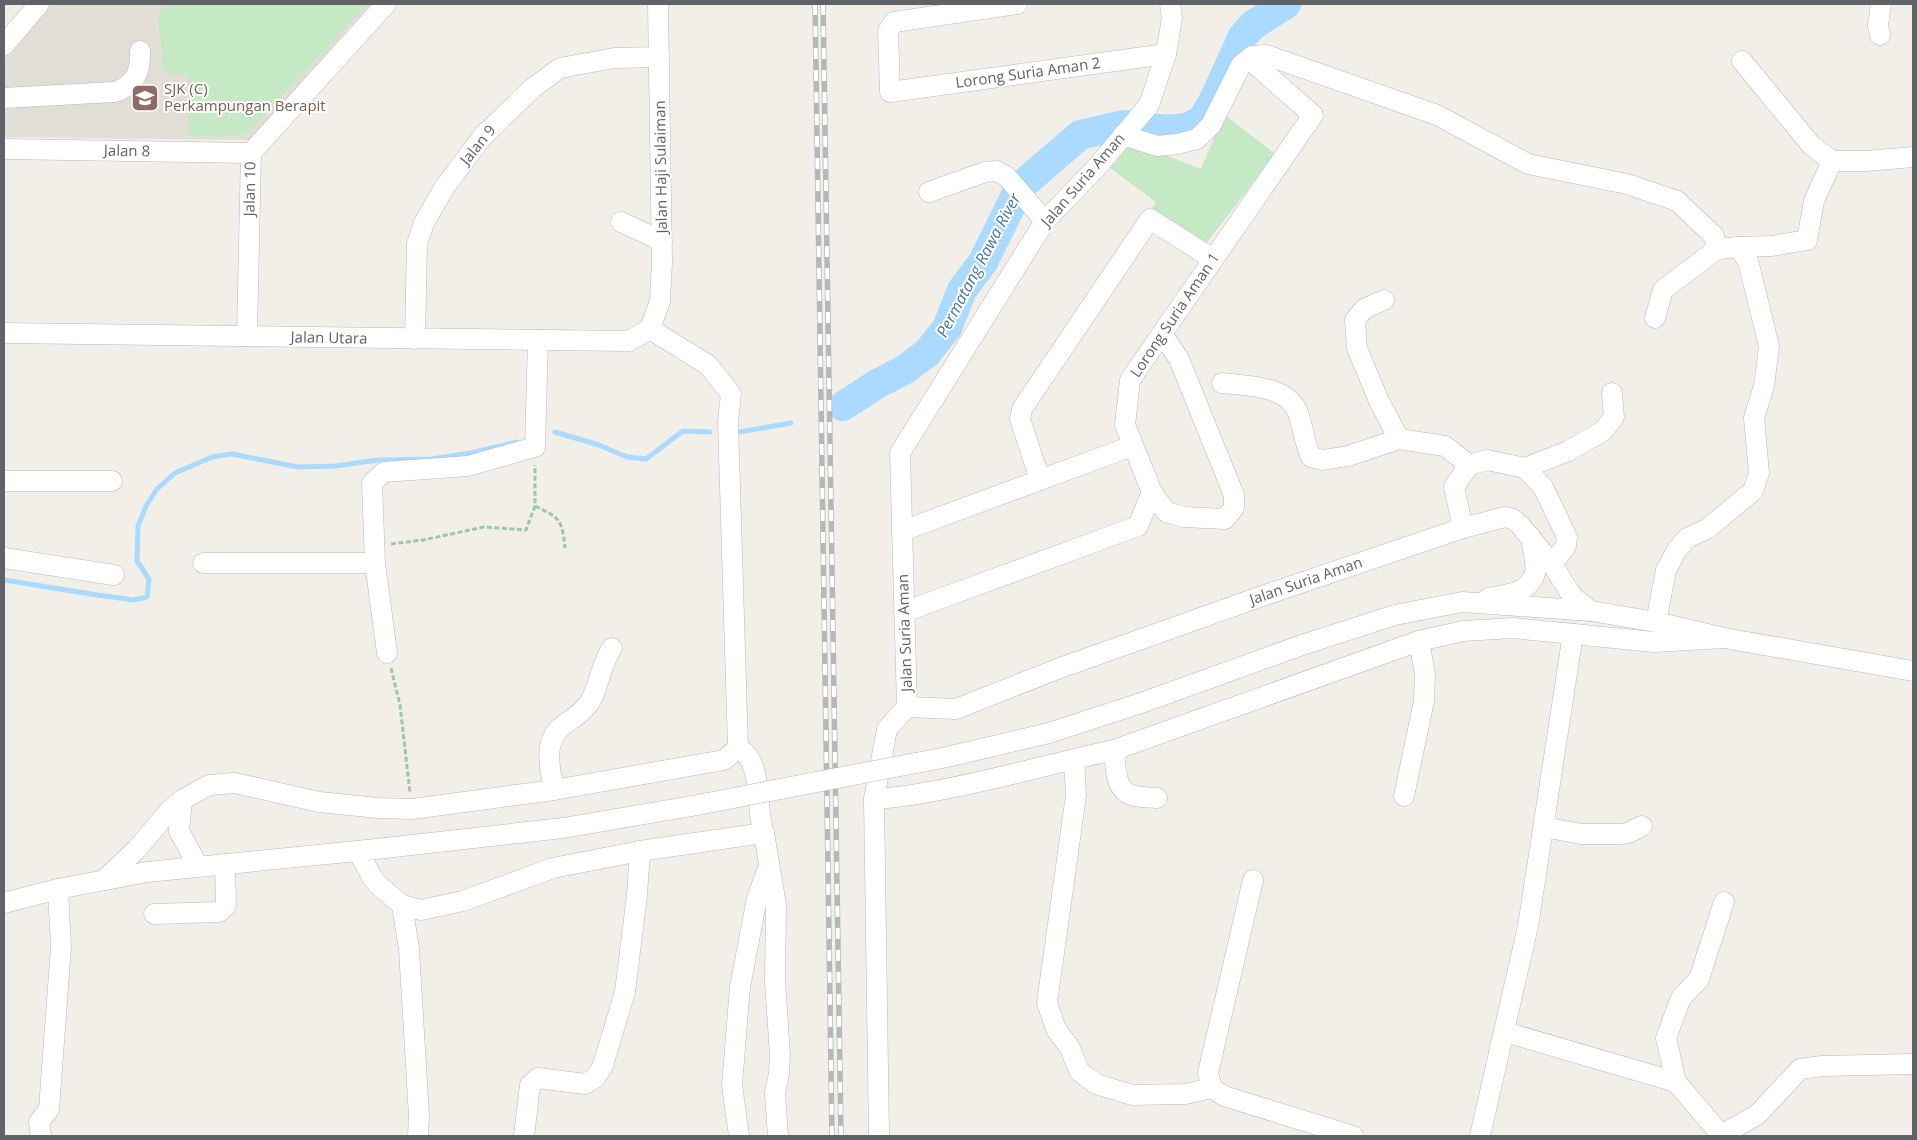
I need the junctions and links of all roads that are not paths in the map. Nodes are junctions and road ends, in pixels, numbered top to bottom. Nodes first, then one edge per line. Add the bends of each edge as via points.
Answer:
1 (39, 4) edge
2 (386, 4) edge
3 (658, 4) edge
4 (1017, 4) edge
5 (1170, 4) edge
6 (1882, 4) edge
7 (1880, 35) dead end
8 (4, 44) edge
9 (140, 51) dead end
10 (1166, 54) junction
11 (659, 57) junction
12 (1249, 59) junction
13 (1742, 61) dead end
14 (4, 98) edge
15 (1123, 135) junction
16 (4, 149) edge
17 (251, 153) junction
18 (1913, 157) edge
19 (1832, 161) junction
20 (929, 192) dead end
21 (1045, 221) junction
22 (621, 222) dead end
23 (662, 241) junction
24 (1738, 247) junction
25 (1717, 248) junction
26 (1213, 259) junction
27 (1384, 300) dead end
28 (1655, 318) dead end
29 (650, 329) junction
30 (4, 334) edge
31 (1162, 334) junction
32 (247, 336) junction
33 (415, 339) junction
34 (538, 340) junction
35 (1222, 383) dead end
36 (1612, 393) dead end
37 (1399, 438) junction
38 (1132, 446) junction
39 (1469, 465) junction
40 (1525, 468) junction
41 (1040, 480) junction
42 (4, 481) edge
43 (112, 481) dead end
44 (1152, 492) junction
45 (1463, 528) junction
46 (902, 531) junction
47 (1531, 537) junction
48 (375, 555) junction
49 (4, 558) edge
50 (203, 564) dead end
51 (1552, 564) junction
52 (114, 575) dead end
53 (1462, 602) junction
54 (1591, 611) junction
55 (904, 612) junction
56 (1656, 622) junction
57 (1573, 634) junction
58 (1724, 638) junction
59 (1419, 641) junction
60 (612, 648) dead end
61 (388, 653) road end
62 (1913, 671) edge
63 (907, 707) junction
64 (738, 748) junction
65 (1114, 750) junction
66 (1074, 759) junction
67 (554, 790) junction
68 (1404, 796) dead end
69 (1158, 798) dead end
70 (874, 799) junction
71 (182, 800) junction
72 (1642, 826) dead end
73 (1544, 827) junction
74 (764, 833) junction
75 (363, 850) junction
76 (640, 851) junction
77 (225, 864) junction
78 (198, 866) junction
79 (769, 866) junction
80 (104, 880) junction
81 (1253, 880) dead end
82 (58, 889) junction
83 (1724, 902) dead end
84 (4, 903) edge
85 (402, 905) junction
86 (154, 914) dead end
87 (1505, 1032) junction
88 (1913, 1064) edge
89 (1676, 1082) junction
90 (1212, 1088) junction
91 (41, 1136) edge
92 (418, 1136) edge
93 (524, 1136) edge
94 (739, 1136) edge
95 (778, 1136) edge
96 (879, 1136) edge
97 (1353, 1136) edge
98 (1480, 1136) edge
99 (1722, 1136) edge

1 - 8 street
2 - 17 street, Jalan 10
3 - 11 street, Jalan Haji Sulaiman
4 - 10 street, Lorong Suria Aman 2 via 894,22 888,31 890,92
5 - 10 street, Jalan Suria Aman via 1172,18
6 - 7 street via 1878,25
9 - 14 street via 135,78 125,89
10 - 15 street, Jalan Suria Aman via 1150,105
11 - 23 street, Jalan Haji Sulaiman
11 - 33 street, Jalan 9 via 614,58 560,68 534,87 483,136 444,188 424,223 417,244
12 - 15 street via 1241,65 1211,126 1197,139 1158,146
12 - 25 street via 1266,55 1437,115 1528,164 1627,184 1677,201 1714,236
12 - 26 street, Lorong Suria Aman 1 via 1313,115
13 - 19 street via 1810,144
15 - 21 street, Jalan Suria Aman
16 - 17 street, Jalan 8
17 - 32 street, Jalan 10
18 - 19 street
19 - 24 street via 1814,201 1807,240
20 - 21 street via 996,171 1006,176
21 - 46 street, Jalan Suria Aman via 900,453
22 - 23 street
23 - 29 street, Jalan Haji Sulaiman via 660,301
24 - 25 street
24 - 56 street via 1748,261 1769,346 1764,386 1754,418 1759,473 1753,491 1707,529 1687,538 1677,550 1666,570
25 - 28 street via 1663,290
26 - 31 street, Lorong Suria Aman 1
26 - 41 street via 1150,219 1022,409 1020,419
27 - 37 street via 1364,309 1355,320 1357,348
29 - 34 street, Jalan Utara via 629,342
29 - 64 street via 708,365 731,394 728,422
30 - 32 street, Jalan Utara
31 - 38 street, Lorong Suria Aman 1 via 1130,380 1125,426
31 - 44 street, Lorong Suria Aman 1 via 1179,359 1234,496 1234,508 1225,519 1184,517 1166,512
32 - 33 street, Jalan Utara
33 - 34 street, Jalan Utara
34 - 48 street via 535,447 468,466 384,472 372,482
35 - 37 street via 1260,387 1289,397 1299,414 1304,442 1311,457 1323,460 1348,456
36 - 40 street via 1614,417 1603,432 1568,451
37 - 39 street via 1445,446
38 - 41 street
38 - 44 street, Lorong Suria Aman 1
39 - 40 street via 1487,460
39 - 45 street via 1454,488
40 - 51 street via 1543,487 1567,537 1566,546
41 - 46 street
42 - 43 street
44 - 55 street via 1138,526
45 - 47 street, Jalan Suria Aman via 1505,517 1513,519
45 - 63 street, Jalan Suria Aman via 1216,612 956,709
46 - 55 street, Jalan Suria Aman
47 - 51 street, Jalan Suria Aman
47 - 53 street via 1535,573 1526,587
48 - 50 street
48 - 61 street
49 - 52 street
51 - 54 street, Jalan Suria Aman via 1572,596
53 - 54 street
53 - 75 street, bridge via 1395,615 1049,733 947,757 563,828
54 - 56 street
55 - 63 street, Jalan Suria Aman
56 - 58 street
57 - 58 street via 1654,642
57 - 59 street via 1514,628 1463,631
57 - 73 street
58 - 62 street
59 - 65 street
59 - 68 street via 1425,674 1424,701
60 - 67 street via 604,659 592,698 559,729 552,740 549,759
63 - 70 street via 886,729
64 - 67 street via 724,760
64 - 74 street via 753,766
65 - 66 street
65 - 69 street via 1117,776 1123,789 1130,794
66 - 70 street via 995,779 898,798
66 - 90 street via 1076,795 1047,1003 1056,1029 1070,1048 1079,1071 1096,1084 1132,1095 1185,1094
67 - 71 street via 412,809 319,802 235,783 209,784
70 - 96 street
71 - 78 street via 179,832
71 - 80 street
72 - 73 street via 1621,834 1581,834
73 - 87 street via 1528,926
74 - 76 street
74 - 79 street
75 - 77 street
75 - 85 street via 372,877
76 - 85 street via 553,868 438,907 421,910
76 - 93 street via 625,992 602,1065 596,1077 585,1084 538,1078 530,1085
77 - 78 street
77 - 86 street via 226,906 219,912
78 - 80 street
79 - 94 street via 757,898 740,987 732,1085
79 - 95 street via 776,905 775,981 780,1055 776,1093
80 - 82 street
81 - 90 street via 1208,1073
82 - 84 street
82 - 91 street via 60,956 49,1109 39,1122
83 - 89 street via 1699,979 1681,998 1666,1038
85 - 92 street via 409,949
87 - 89 street
87 - 98 street
88 - 99 street via 1800,1069 1757,1115
89 - 99 street
90 - 97 street via 1224,1096

